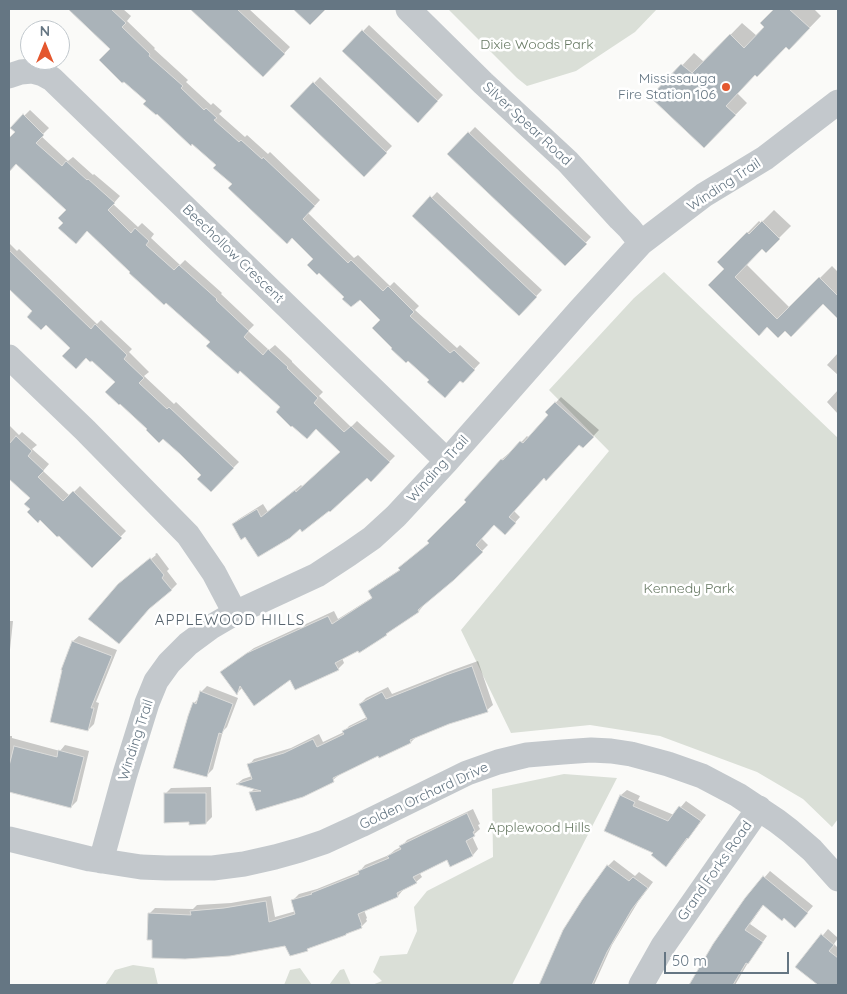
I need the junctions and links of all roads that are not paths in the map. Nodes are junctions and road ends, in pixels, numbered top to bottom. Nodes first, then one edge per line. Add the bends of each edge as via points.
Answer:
1 (408, 9) edge
2 (9, 76) edge
3 (838, 102) edge
4 (641, 242) junction
5 (9, 358) edge
6 (447, 461) junction
7 (235, 613) junction
8 (758, 808) junction
9 (9, 839) edge
10 (101, 861) junction
11 (838, 879) edge
12 (641, 985) edge

1 - 4 street, Silver Spear Road via 568,162
2 - 6 street, Beechollow Crescent via 32,71 52,79
3 - 4 street, Winding Trail via 765,158 704,195
4 - 6 street, Winding Trail
5 - 7 street via 85,430 188,536 214,573
6 - 7 street, Winding Trail via 372,538 317,575
7 - 10 street, Winding Trail via 188,644 156,681
8 - 10 street, Golden Orchard Drive via 702,776 668,764 611,751 563,752 528,755 467,773 324,842 275,857 212,868 166,868
8 - 11 street, Golden Orchard Drive via 812,850
8 - 12 street, Grand Forks Road via 663,946
9 - 10 street, Golden Orchard Drive

